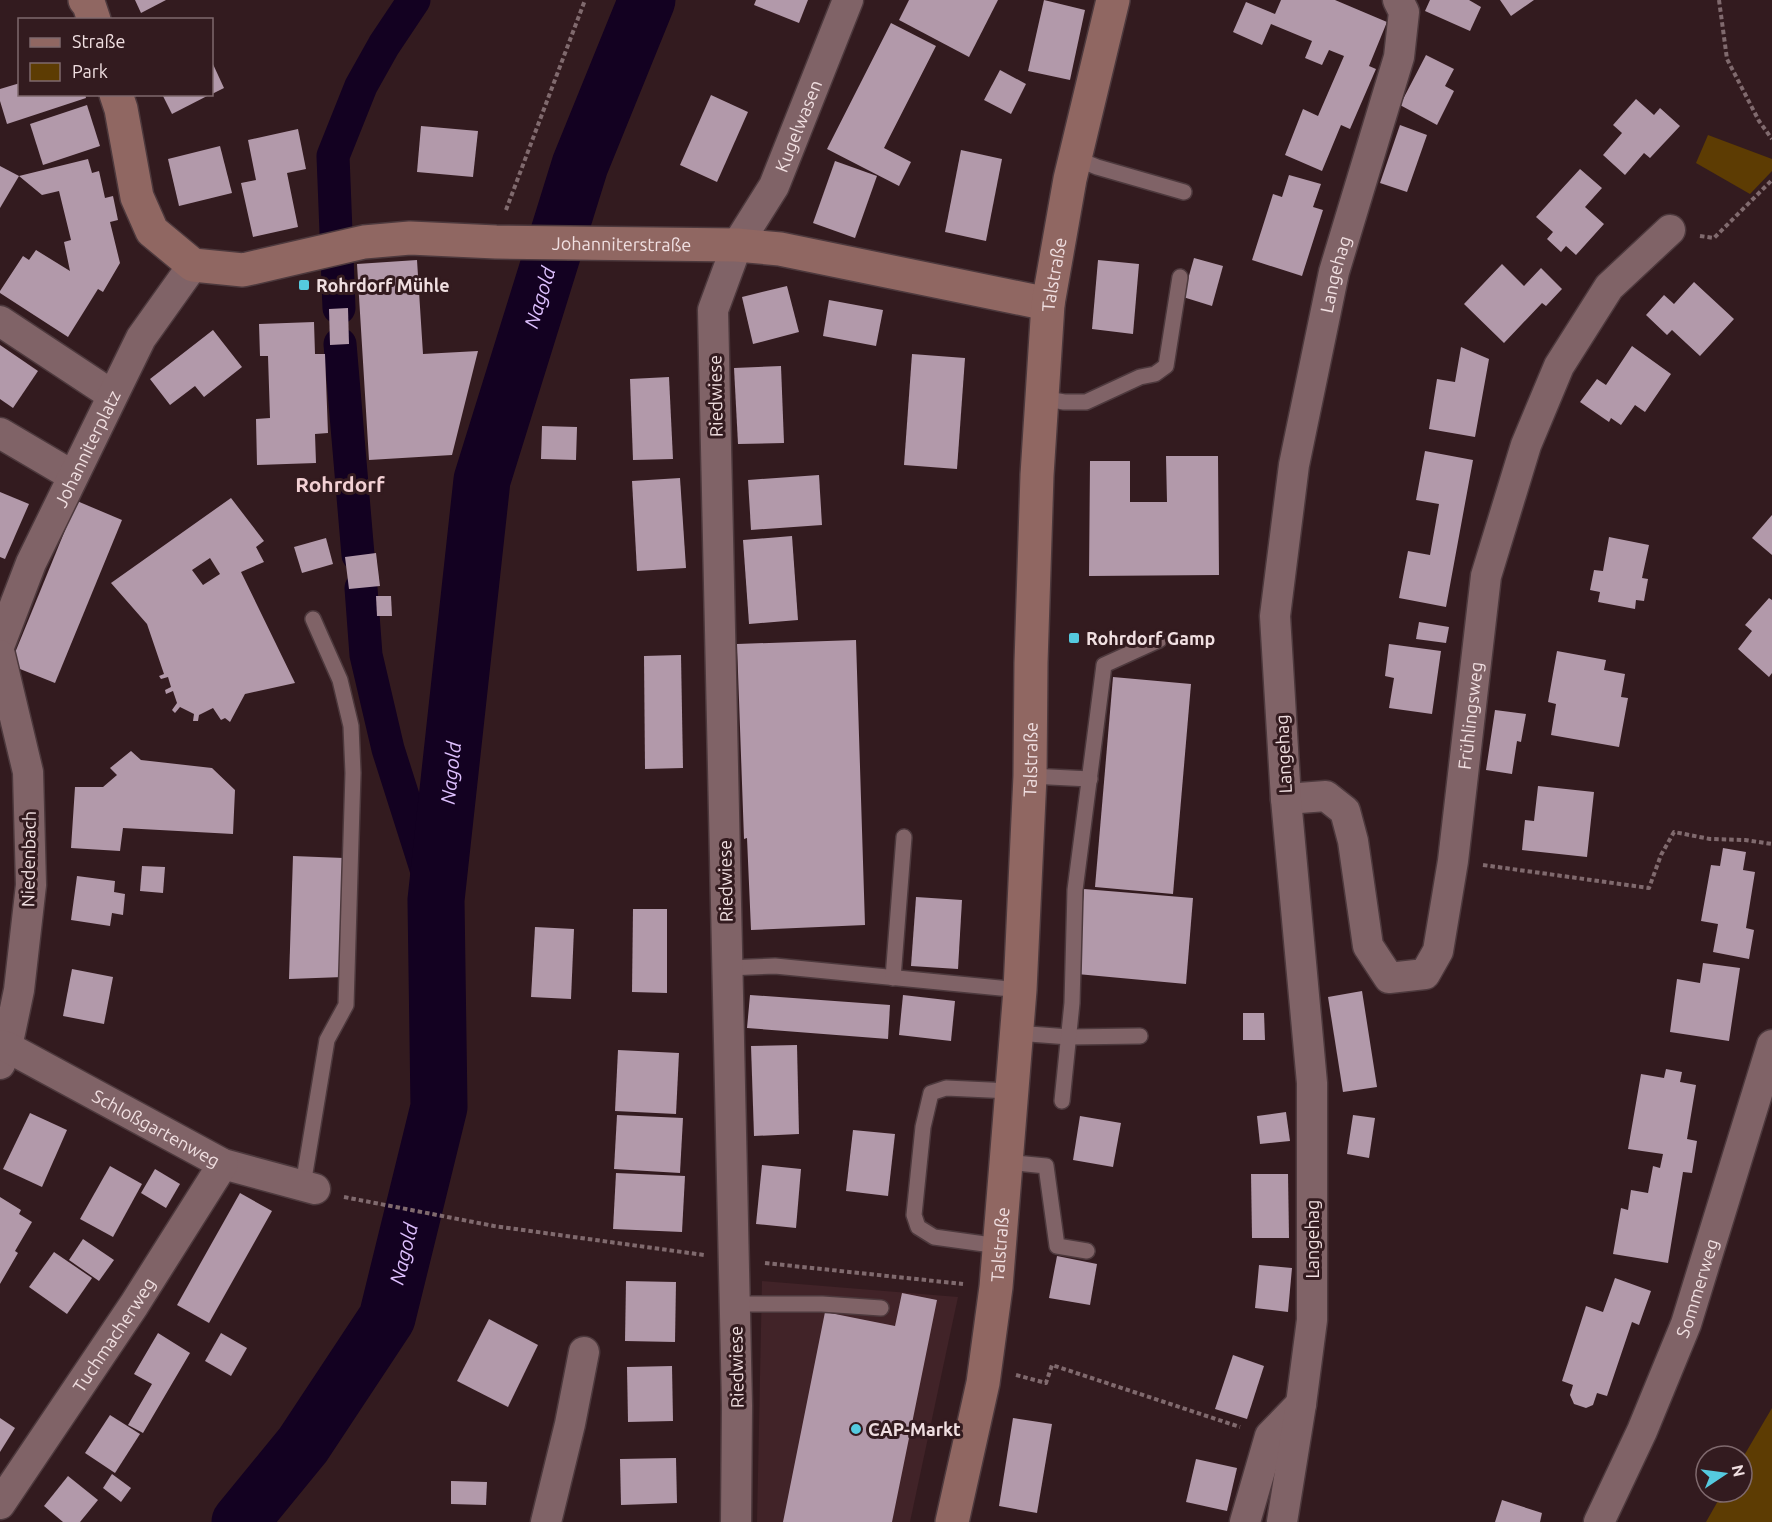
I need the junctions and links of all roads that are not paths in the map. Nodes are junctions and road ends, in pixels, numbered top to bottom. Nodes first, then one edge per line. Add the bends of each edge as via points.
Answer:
1 (85, 0) edge
2 (848, 0) edge
3 (1113, 0) edge
4 (1398, 0) edge
5 (93, 18) edge
6 (117, 96) edge
7 (1075, 158) junction
8 (1184, 192) dead end
9 (1670, 230) road end
10 (737, 245) junction
11 (193, 265) junction
12 (1180, 276) dead end
13 (1048, 304) junction
14 (0, 321) edge
15 (112, 394) junction
16 (1042, 398) junction
17 (0, 433) edge
18 (74, 476) junction
19 (313, 619) dead end
20 (1159, 640) dead end
21 (0, 644) edge
22 (0, 655) edge
23 (1030, 776) junction
24 (1090, 779) junction
25 (1286, 799) junction
26 (904, 837) dead end
27 (727, 968) junction
28 (893, 978) junction
29 (1020, 990) junction
30 (1016, 1033) junction
31 (1140, 1036) dead end
32 (1069, 1037) junction
33 (1772, 1045) edge
34 (2, 1052) edge
35 (1011, 1091) junction
36 (1062, 1101) dead end
37 (1005, 1162) junction
38 (223, 1164) junction
39 (320, 1190) joint
40 (999, 1246) junction
41 (1087, 1251) dead end
42 (735, 1304) junction
43 (881, 1308) dead end
44 (584, 1352) dead end
45 (1301, 1404) junction
46 (0, 1504) edge
47 (546, 1522) edge
48 (735, 1522) edge
49 (952, 1522) edge
50 (1245, 1522) edge
51 (1282, 1522) edge
52 (1599, 1522) edge

1 - 5 main road
2 - 10 street, Kugelwasen via 774,186
3 - 7 main road, Talstraße
4 - 25 street, Langehag via 1404,12 1399,57 1334,272 1294,465 1275,616
6 - 11 main road via 137,197 152,231
7 - 8 lane
7 - 13 main road, Talstraße
9 - 25 street, Frühlingsweg via 1609,287 1559,366 1526,445 1486,576 1453,861 1438,951 1425,975 1389,978 1368,946 1345,811 1326,796
10 - 11 main road, Johanniterstraße via 410,238 364,242 243,270
10 - 13 main road, Johanniterstraße via 780,249
10 - 27 street, Riedwiese via 713,310
11 - 15 street, Johanniterplatz via 141,338
12 - 16 lane via 1166,366 1086,402
13 - 16 main road, Talstraße
14 - 15 street
15 - 18 street, Johanniterplatz
16 - 23 main road, Talstraße
17 - 18 street
18 - 21 street, Johanniterplatz via 31,563
19 - 39 lane via 340,680 351,726 353,773 346,1005 327,1040
20 - 24 lane via 1104,665
22 - 34 street, Niedenbach via 28,772 31,885 19,990
23 - 24 lane
23 - 29 main road, Talstraße
24 - 32 lane via 1076,890
25 - 45 street, Langehag via 1312,1083 1312,1320
26 - 28 lane
27 - 28 lane via 775,966
27 - 42 street, Riedwiese
28 - 29 lane
29 - 30 main road, Talstraße
30 - 32 lane
30 - 35 main road, Talstraße
31 - 32 lane
32 - 36 lane
33 - 52 street, Sommerweg via 1686,1324
34 - 38 street, Schloßgartenweg
35 - 37 main road, Talstraße
35 - 40 lane via 946,1088 931,1093 923,1127 914,1215 918,1227 934,1238
37 - 40 main road, Talstraße
37 - 41 lane via 1046,1166 1057,1246
38 - 39 street, Schloßgartenweg
38 - 46 street, Tuchmacherweg
40 - 49 main road, Talstraße via 983,1383
42 - 43 lane
42 - 48 street, Riedwiese
44 - 47 street
45 - 50 street via 1270,1436
45 - 51 street, Langehag

